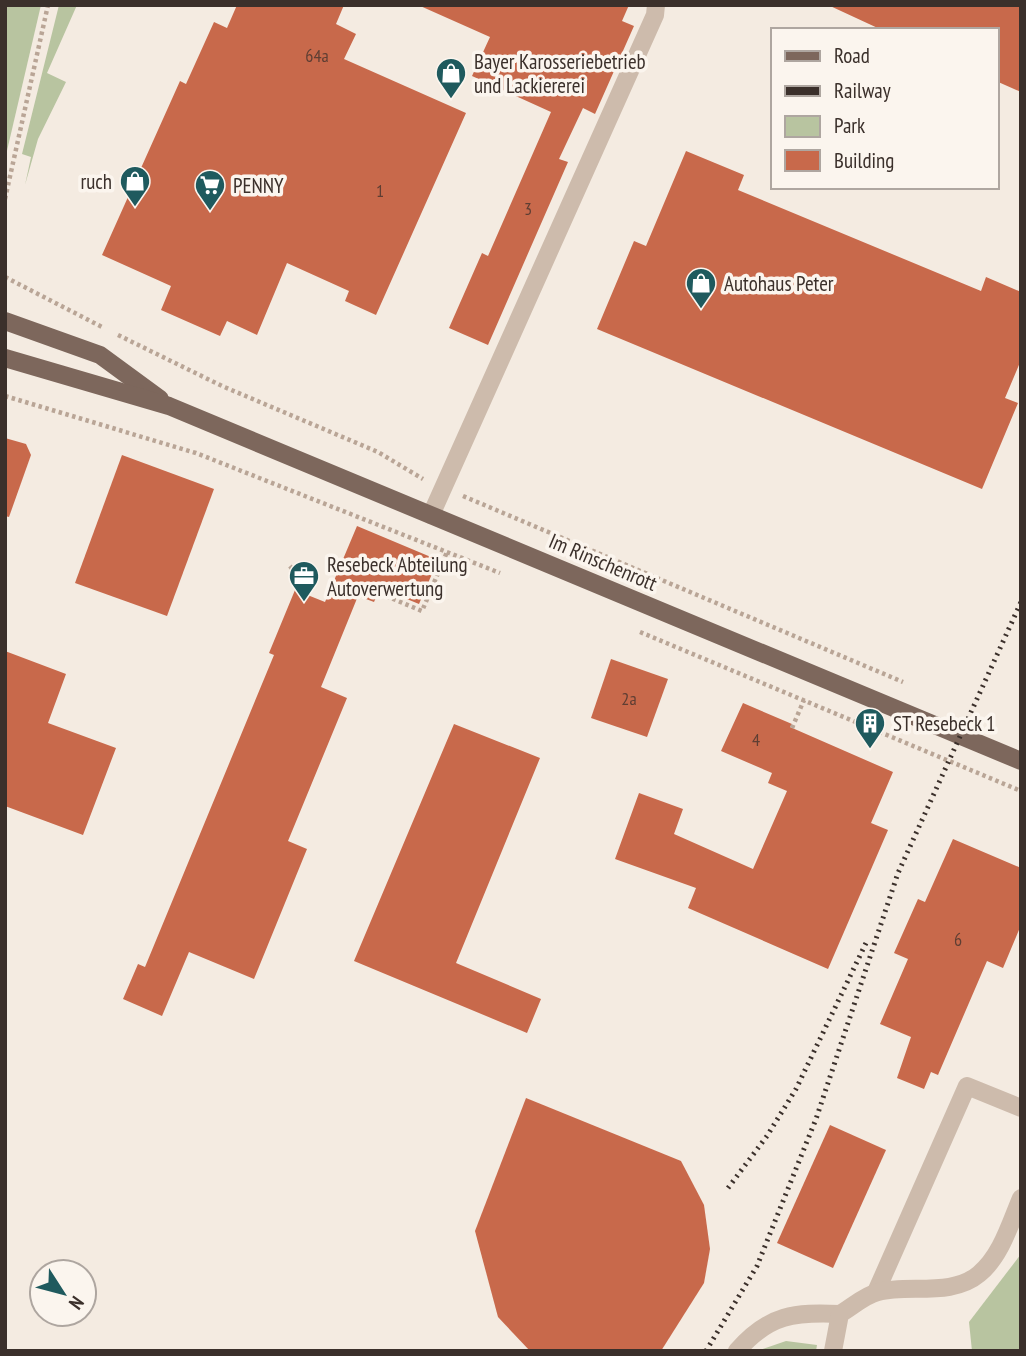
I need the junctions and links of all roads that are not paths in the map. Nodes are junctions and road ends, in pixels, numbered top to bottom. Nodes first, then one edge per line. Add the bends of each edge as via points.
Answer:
1 (656, 5) edge
2 (5, 321) edge
3 (5, 358) edge
4 (169, 406) junction
5 (431, 515) junction
6 (1021, 761) edge
7 (1021, 1108) edge
8 (1021, 1198) edge
9 (876, 1292) junction
10 (840, 1314) junction
11 (737, 1351) edge
12 (833, 1351) edge

1 - 5 lane via 656,15
2 - 4 main road, Im Rinschenrott via 100,355
3 - 4 main road, Im Rinschenrott
4 - 5 main road, Im Rinschenrott
5 - 6 main road, Im Rinschenrott
7 - 9 lane via 967,1086
8 - 9 lane via 999,1248 969,1280
9 - 10 lane
10 - 11 lane via 793,1313 779,1318
10 - 12 lane

